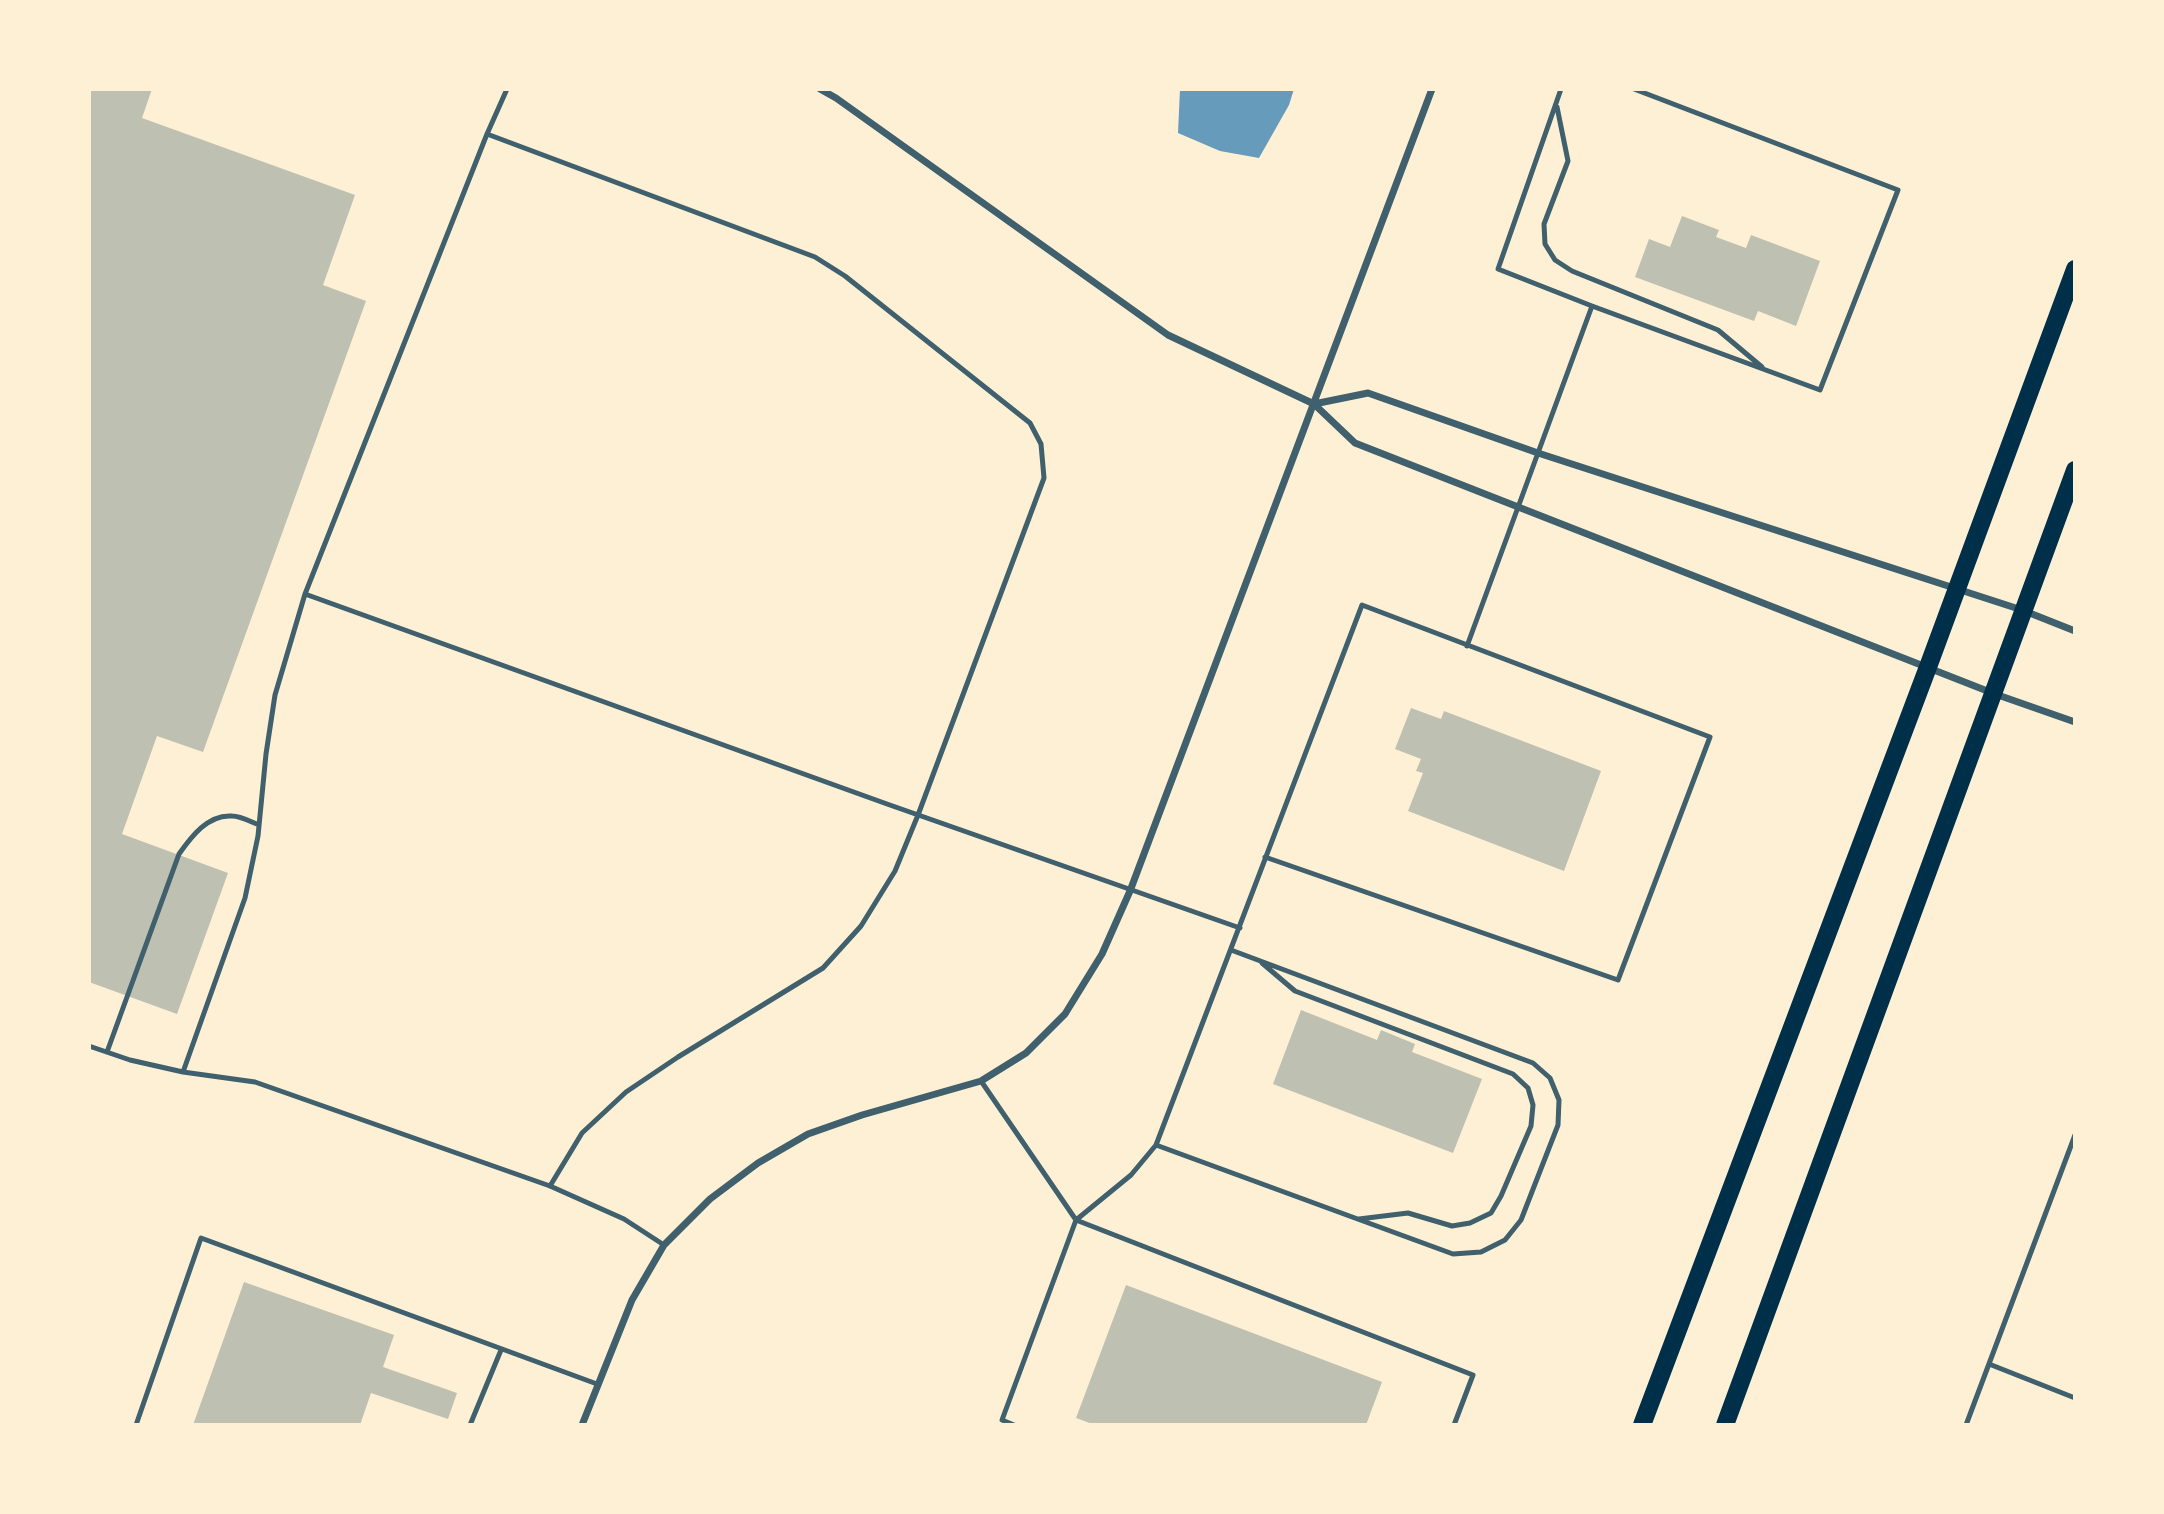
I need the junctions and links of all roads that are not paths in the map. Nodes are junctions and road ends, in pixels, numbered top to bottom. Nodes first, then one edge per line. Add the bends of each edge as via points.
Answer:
1 (507, 89) edge
2 (820, 89) edge
3 (1432, 89) edge
4 (1562, 89) edge
5 (1634, 89) edge
6 (1556, 104) junction
7 (487, 134) junction
8 (2075, 269) edge
9 (1592, 306) junction
10 (1765, 369) junction
11 (1314, 404) junction
12 (1538, 453) junction
13 (2075, 470) edge
14 (1518, 508) junction
15 (1957, 589) junction
16 (305, 594) junction
17 (2022, 610) junction
18 (2075, 631) edge
19 (1467, 646) junction
20 (1928, 667) junction
21 (1995, 694) junction
22 (2075, 722) edge
23 (918, 815) junction
24 (259, 825) junction
25 (1265, 857) junction
26 (1130, 891) junction
27 (1240, 928) junction
28 (1231, 950) junction
29 (1260, 961) junction
30 (89, 1046) edge
31 (107, 1052) junction
32 (183, 1072) junction
33 (981, 1082) junction
34 (2075, 1135) edge
35 (1156, 1145) junction
36 (550, 1186) junction
37 (1356, 1219) junction
38 (1076, 1220) junction
39 (664, 1245) junction
40 (501, 1350) junction
41 (1989, 1364) junction
42 (597, 1384) junction
43 (2075, 1398) edge
44 (136, 1425) edge
45 (470, 1425) edge
46 (582, 1425) edge
47 (1014, 1425) edge
48 (1454, 1425) edge
49 (1642, 1425) edge
50 (1725, 1425) edge
51 (1966, 1425) edge

1 - 7 lane
2 - 11 street via 1168,335
3 - 11 street
4 - 6 lane
5 - 10 lane via 1898,190 1820,390
6 - 9 lane via 1498,269
6 - 10 lane via 1568,161 1544,223 1545,244 1555,260 1718,330
7 - 16 lane
7 - 23 lane via 815,257 1030,423 1041,444 1044,478
8 - 15 main road
9 - 10 lane
9 - 12 lane
11 - 12 street via 1368,393
11 - 14 street via 1355,443
11 - 26 street
12 - 14 lane
12 - 15 street
13 - 17 main road
14 - 19 lane
14 - 20 street
15 - 17 street
15 - 20 main road
16 - 23 lane
16 - 24 lane via 275,695
17 - 18 street
17 - 21 main road
19 - 25 lane via 1362,605
19 - 25 lane via 1710,737 1618,980
20 - 21 street
20 - 49 main road
21 - 22 street
21 - 50 main road
23 - 26 lane
23 - 36 lane via 895,871 861,926 823,968 626,1092 582,1133
24 - 31 lane via 232,816 217,819 197,830 179,854
24 - 32 lane via 245,898
25 - 27 lane
26 - 27 lane
26 - 33 street via 1102,954 1065,1014 1026,1053
27 - 28 lane
28 - 29 lane
28 - 35 lane
29 - 37 lane via 1295,991 1513,1074 1528,1088 1533,1105 1531,1126 1491,1213 1452,1226 1408,1213
29 - 37 lane via 1533,1063 1550,1078 1559,1100 1558,1125 1521,1220 1505,1240 1481,1252 1453,1254
30 - 31 lane
31 - 32 lane
32 - 36 lane via 255,1082
33 - 38 lane
33 - 39 street via 808,1134 710,1199
34 - 41 lane
35 - 37 lane
35 - 38 lane via 1131,1175
36 - 39 lane via 624,1219
38 - 47 lane via 1002,1420
38 - 48 lane via 1473,1375
39 - 42 street via 632,1300
40 - 42 lane
40 - 44 lane via 201,1238
40 - 45 lane
41 - 43 lane
41 - 51 lane
42 - 46 street

